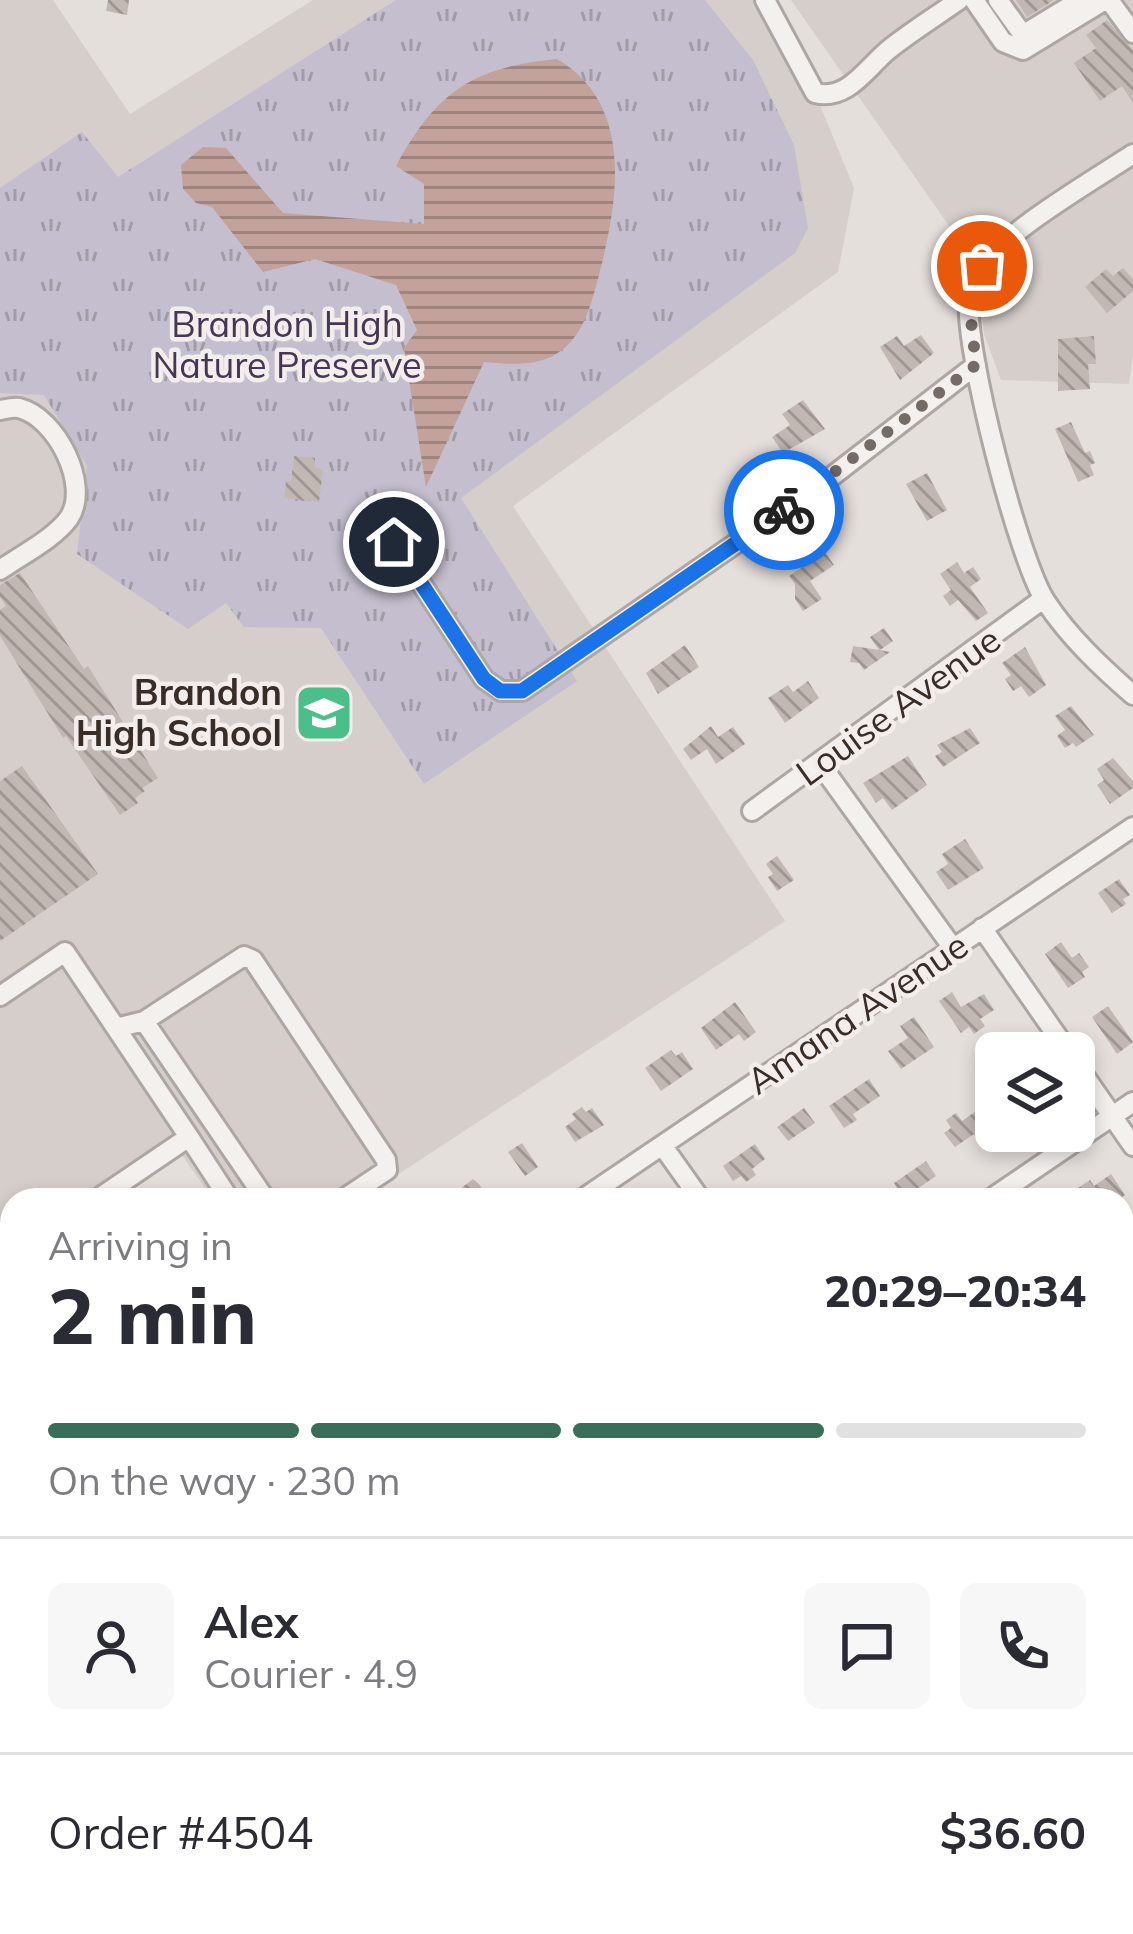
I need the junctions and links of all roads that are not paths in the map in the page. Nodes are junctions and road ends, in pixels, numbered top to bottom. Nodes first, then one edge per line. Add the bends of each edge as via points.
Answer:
1 (764, 0) edge
2 (959, 0) edge
3 (974, 0) edge
4 (998, 0) edge
5 (1080, 0) edge
6 (1107, 0) edge
7 (1133, 32) edge
8 (1132, 155) edge
9 (976, 365) junction
10 (0, 410) edge
11 (394, 542) dead end
12 (0, 570) edge
13 (1043, 599) junction
14 (1133, 695) edge
15 (820, 764) junction
16 (752, 811) dead end
17 (1133, 826) edge
18 (982, 928) junction
19 (953, 948) junction
20 (0, 996) edge
21 (144, 1021) junction
22 (116, 1028) junction
23 (1054, 1032) edge
24 (1095, 1090) edge
25 (1133, 1102) edge
26 (1113, 1116) junction
27 (190, 1137) junction
28 (662, 1145) junction
29 (1133, 1146) edge
30 (114, 1188) edge
31 (222, 1188) edge
32 (258, 1188) edge
33 (361, 1188) edge
34 (599, 1188) edge
35 (692, 1188) edge
36 (1007, 1188) edge

1 - 2 street via 814,93 826,96 864,78
3 - 6 street via 1003,42 1023,50
4 - 5 street via 1027,33
6 - 7 street
8 - 9 street via 982,266 969,302
9 - 11 street via 822,484 522,691 500,691 484,679
9 - 13 street via 1018,541
10 - 12 street via 19,408 46,425 76,490 64,524
13 - 14 street
13 - 15 street, Louise Avenue
15 - 16 street, Louise Avenue
15 - 19 street
17 - 18 street, Amana Avenue
18 - 19 street, Amana Avenue
18 - 23 street
19 - 28 street, Amana Avenue
20 - 22 street via 65,952
21 - 22 street
21 - 32 street
21 - 33 street via 244,956 254,960 386,1160 387,1171
22 - 27 street
24 - 26 street
25 - 26 street
26 - 29 street
26 - 36 street
27 - 30 street
27 - 31 street
28 - 34 street, Amana Avenue
28 - 35 street

